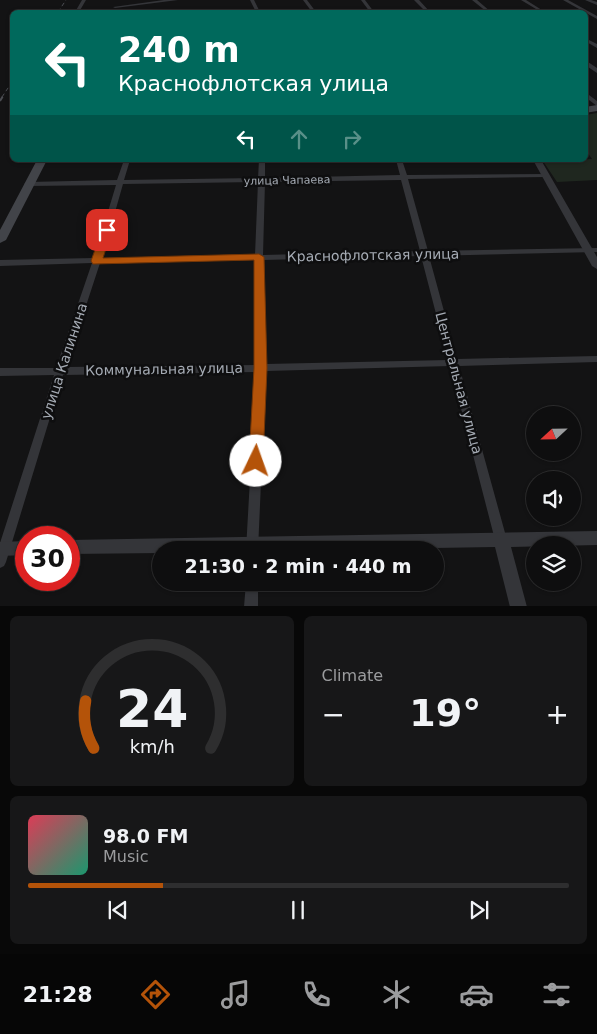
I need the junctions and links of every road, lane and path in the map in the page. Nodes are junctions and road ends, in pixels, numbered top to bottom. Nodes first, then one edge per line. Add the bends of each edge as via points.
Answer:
1 (118, 0) edge
2 (176, 0) edge
3 (416, 0) edge
4 (474, 0) edge
5 (523, 0) edge
6 (564, 0) edge
7 (587, 0) edge
8 (597, 4) edge
9 (115, 7) junction
10 (114, 10) edge
11 (426, 10) edge
12 (487, 10) edge
13 (540, 10) edge
14 (582, 10) edge
15 (41, 162) edge
16 (126, 162) edge
17 (262, 162) edge
18 (401, 162) edge
19 (538, 162) edge
20 (546, 175) junction
21 (405, 178) junction
22 (260, 181) junction
23 (121, 182) junction
24 (28, 184) junction
25 (0, 240) edge
26 (592, 250) edge
27 (424, 254) junction
28 (259, 257) junction
29 (97, 261) junction
30 (0, 263) edge
31 (597, 266) edge
32 (597, 359) edge
33 (454, 364) junction
34 (261, 368) junction
35 (60, 370) junction
36 (0, 372) edge
37 (597, 538) edge
38 (502, 540) junction
39 (252, 541) edge
40 (444, 542) edge
41 (80, 548) edge
42 (152, 548) edge
43 (15, 550) edge
44 (1, 553) edge
45 (252, 591) edge
46 (251, 606) edge
47 (519, 606) edge

1 - 9 street
2 - 9 street
3 - 11 street
4 - 12 street
5 - 13 street
6 - 14 street
7 - 8 street
9 - 10 street
15 - 24 main road
16 - 23 street, улица Калинина
17 - 22 street
18 - 21 street, Центральная улица
19 - 20 street
20 - 21 street, улица Чапаева
20 - 26 street
21 - 22 street, улица Чапаева
21 - 27 street, Центральная улица
22 - 23 street, улица Чапаева
22 - 28 street
23 - 24 street, улица Чапаева
23 - 29 street, улица Калинина
24 - 25 main road
26 - 27 street, Краснофлотская улица
26 - 31 street
27 - 28 street, Краснофлотская улица
27 - 33 street, Центральная улица
28 - 29 street, Краснофлотская улица
28 - 34 street
29 - 30 street, Краснофлотская улица
29 - 35 street, улица Калинина
32 - 33 street, Коммунальная улица
33 - 34 street, Коммунальная улица
33 - 38 street, Центральная улица
34 - 35 street, Коммунальная улица
34 - 39 street
35 - 36 street, Коммунальная улица
35 - 44 street, улица Калинина
37 - 38 street
38 - 40 street
38 - 47 street, Центральная улица
41 - 42 street
43 - 44 street
45 - 46 street

